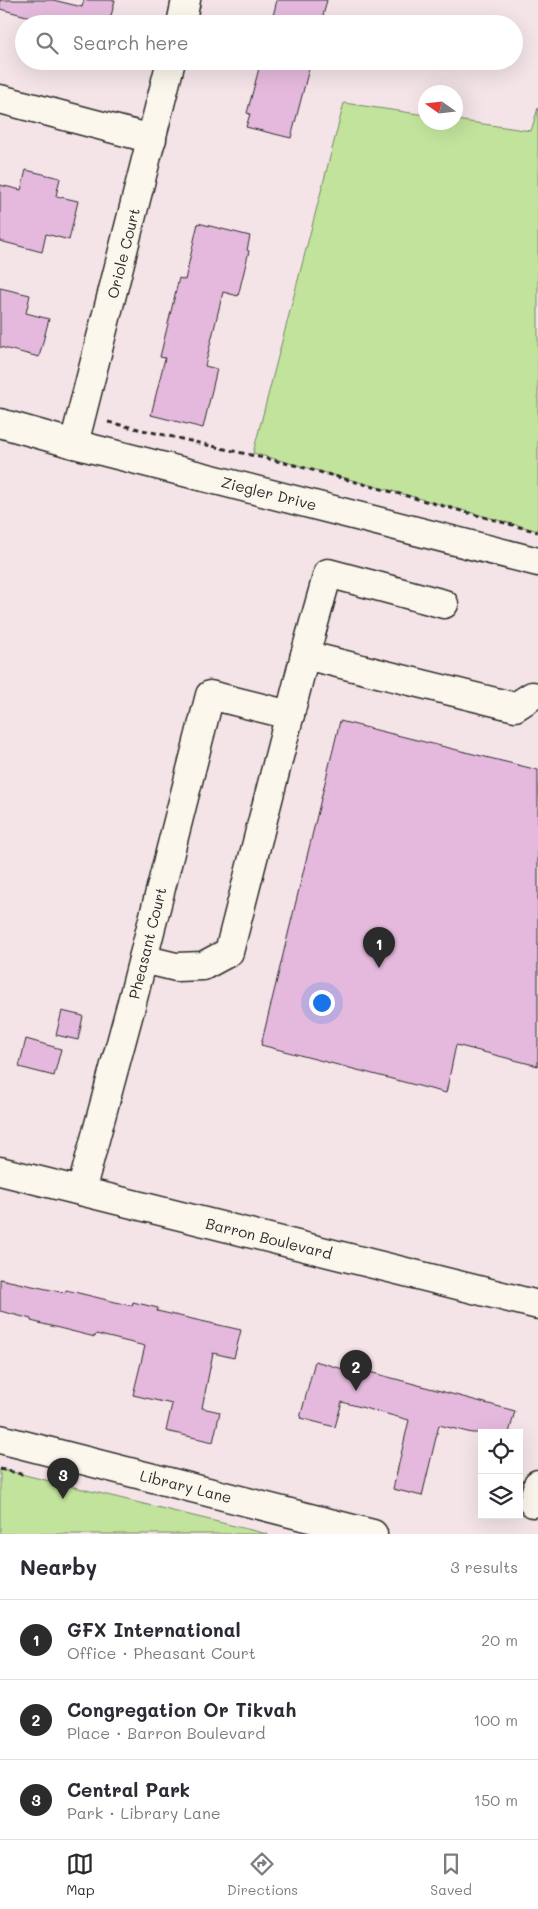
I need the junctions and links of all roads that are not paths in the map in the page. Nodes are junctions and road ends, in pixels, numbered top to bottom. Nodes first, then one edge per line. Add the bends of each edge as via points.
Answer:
1 (186, 0) edge
2 (183, 15) edge
3 (170, 70) edge
4 (0, 99) edge
5 (152, 139) junction
6 (0, 423) edge
7 (74, 444) junction
8 (538, 562) edge
9 (444, 604) dead end
10 (305, 655) junction
11 (536, 689) edge
12 (290, 715) junction
13 (143, 959) junction
14 (0, 1171) edge
15 (81, 1191) junction
16 (538, 1305) edge
17 (0, 1439) edge
18 (372, 1534) edge

1 - 2 street
3 - 5 street, Oriole Court
4 - 5 street
5 - 7 street, Oriole Court
6 - 7 street, Ziegler Drive
7 - 8 street, Ziegler Drive
9 - 10 street via 328,573
10 - 11 street via 515,707
10 - 12 street
12 - 13 street via 229,952 203,966 176,967
12 - 13 street, Pheasant Court via 210,694
13 - 15 street, Pheasant Court
14 - 15 street, Barron Boulevard
15 - 16 street, Barron Boulevard
17 - 18 street, Library Lane

